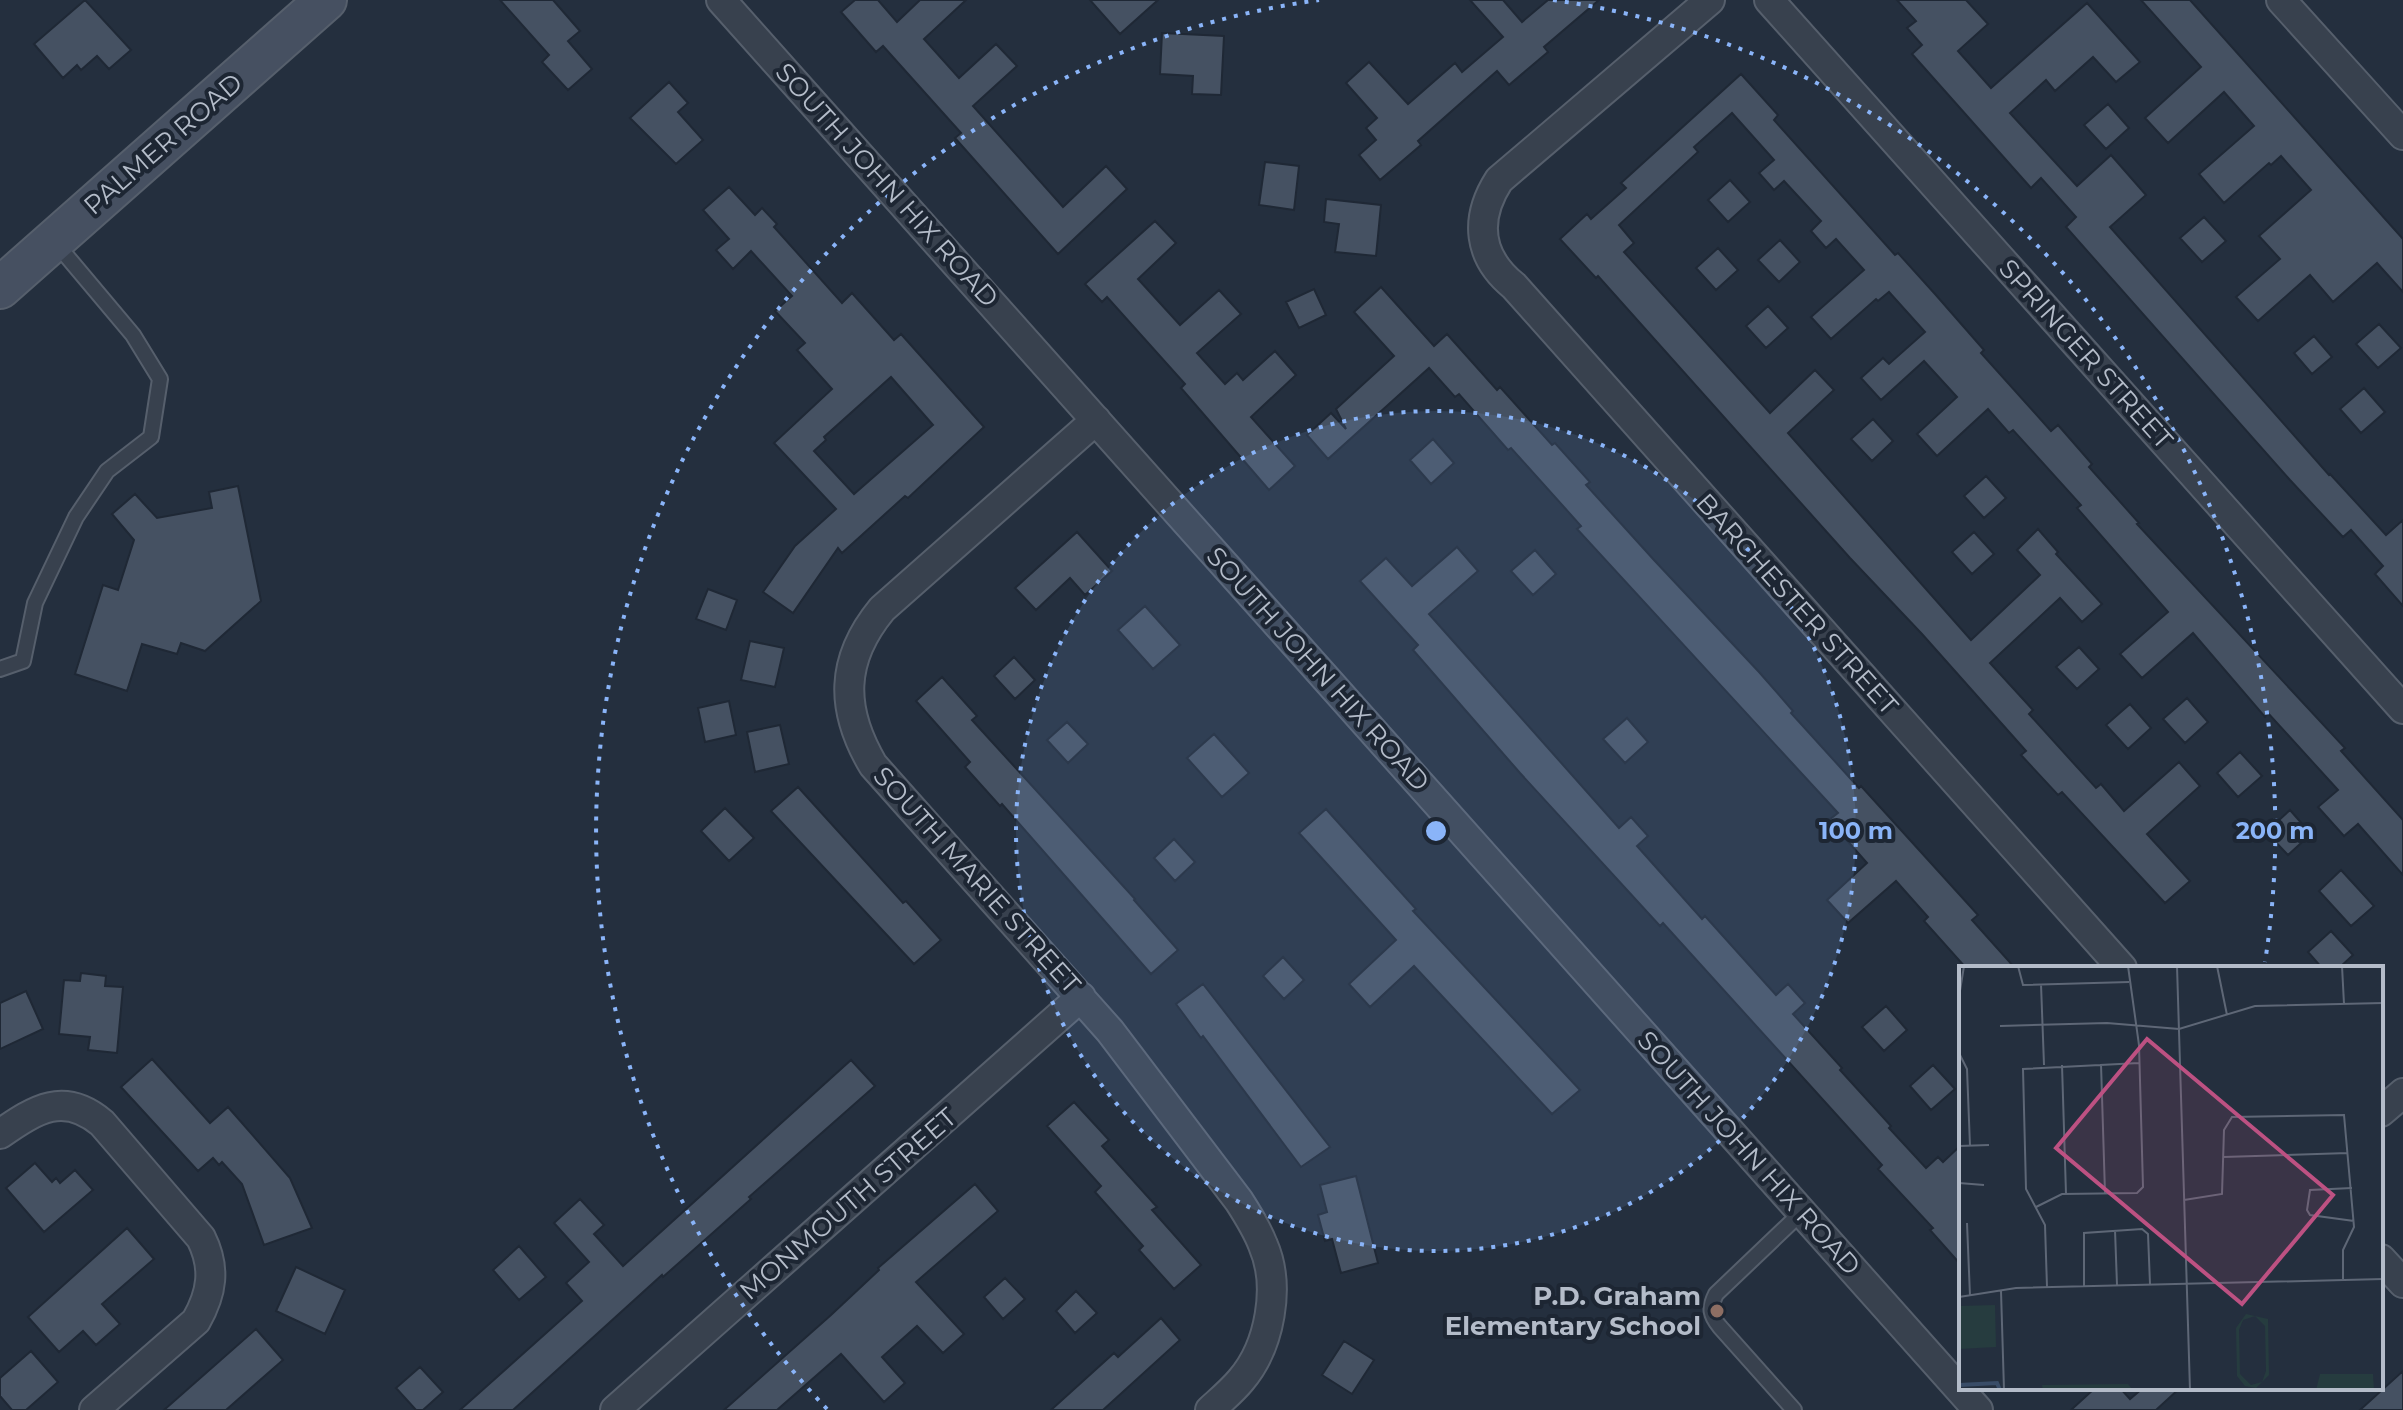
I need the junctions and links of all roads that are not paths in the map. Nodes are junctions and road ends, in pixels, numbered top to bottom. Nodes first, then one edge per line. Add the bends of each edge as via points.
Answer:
1 (326, 0) edge
2 (721, 0) edge
3 (1710, 0) edge
4 (1769, 0) edge
5 (2281, 0) edge
6 (2403, 135) edge
7 (54, 241) junction
8 (0, 288) edge
9 (1096, 420) junction
10 (0, 669) edge
11 (2403, 709) edge
12 (2120, 966) edge
13 (1081, 997) junction
14 (2403, 1093) edge
15 (2383, 1110) edge
16 (0, 1134) edge
17 (1802, 1212) junction
18 (2383, 1261) edge
19 (2403, 1283) edge
20 (1959, 1389) edge
21 (1960, 1390) edge
22 (94, 1410) edge
23 (615, 1410) edge
24 (1210, 1410) edge
25 (1794, 1410) edge
26 (1978, 1410) edge

1 - 7 street, PALMER ROAD
2 - 9 street, SOUTH JOHN HIX ROAD
3 - 12 street, BARCHESTER STREET via 1499,180 1483,217 1488,256
4 - 11 street, SPRINGER STREET
5 - 6 street
7 - 8 street, PALMER ROAD
7 - 10 lane via 133,335 160,379 151,437 107,471 76,517 35,603 23,661
9 - 13 street, SOUTH MARIE STREET via 882,609 857,646 849,685 854,729 873,765
9 - 17 street, SOUTH JOHN HIX ROAD
13 - 23 street, MONMOUTH STREET
13 - 24 street, SOUTH MARIE STREET via 1239,1201 1264,1246 1271,1295 1258,1353 1243,1378
14 - 15 street
16 - 22 street via 42,1108 73,1106 89,1112 201,1238 212,1270 206,1304 196,1321
17 - 20 street, SOUTH JOHN HIX ROAD
17 - 25 lane via 1711,1304 1713,1318
18 - 19 street
21 - 26 street, SOUTH JOHN HIX ROAD

